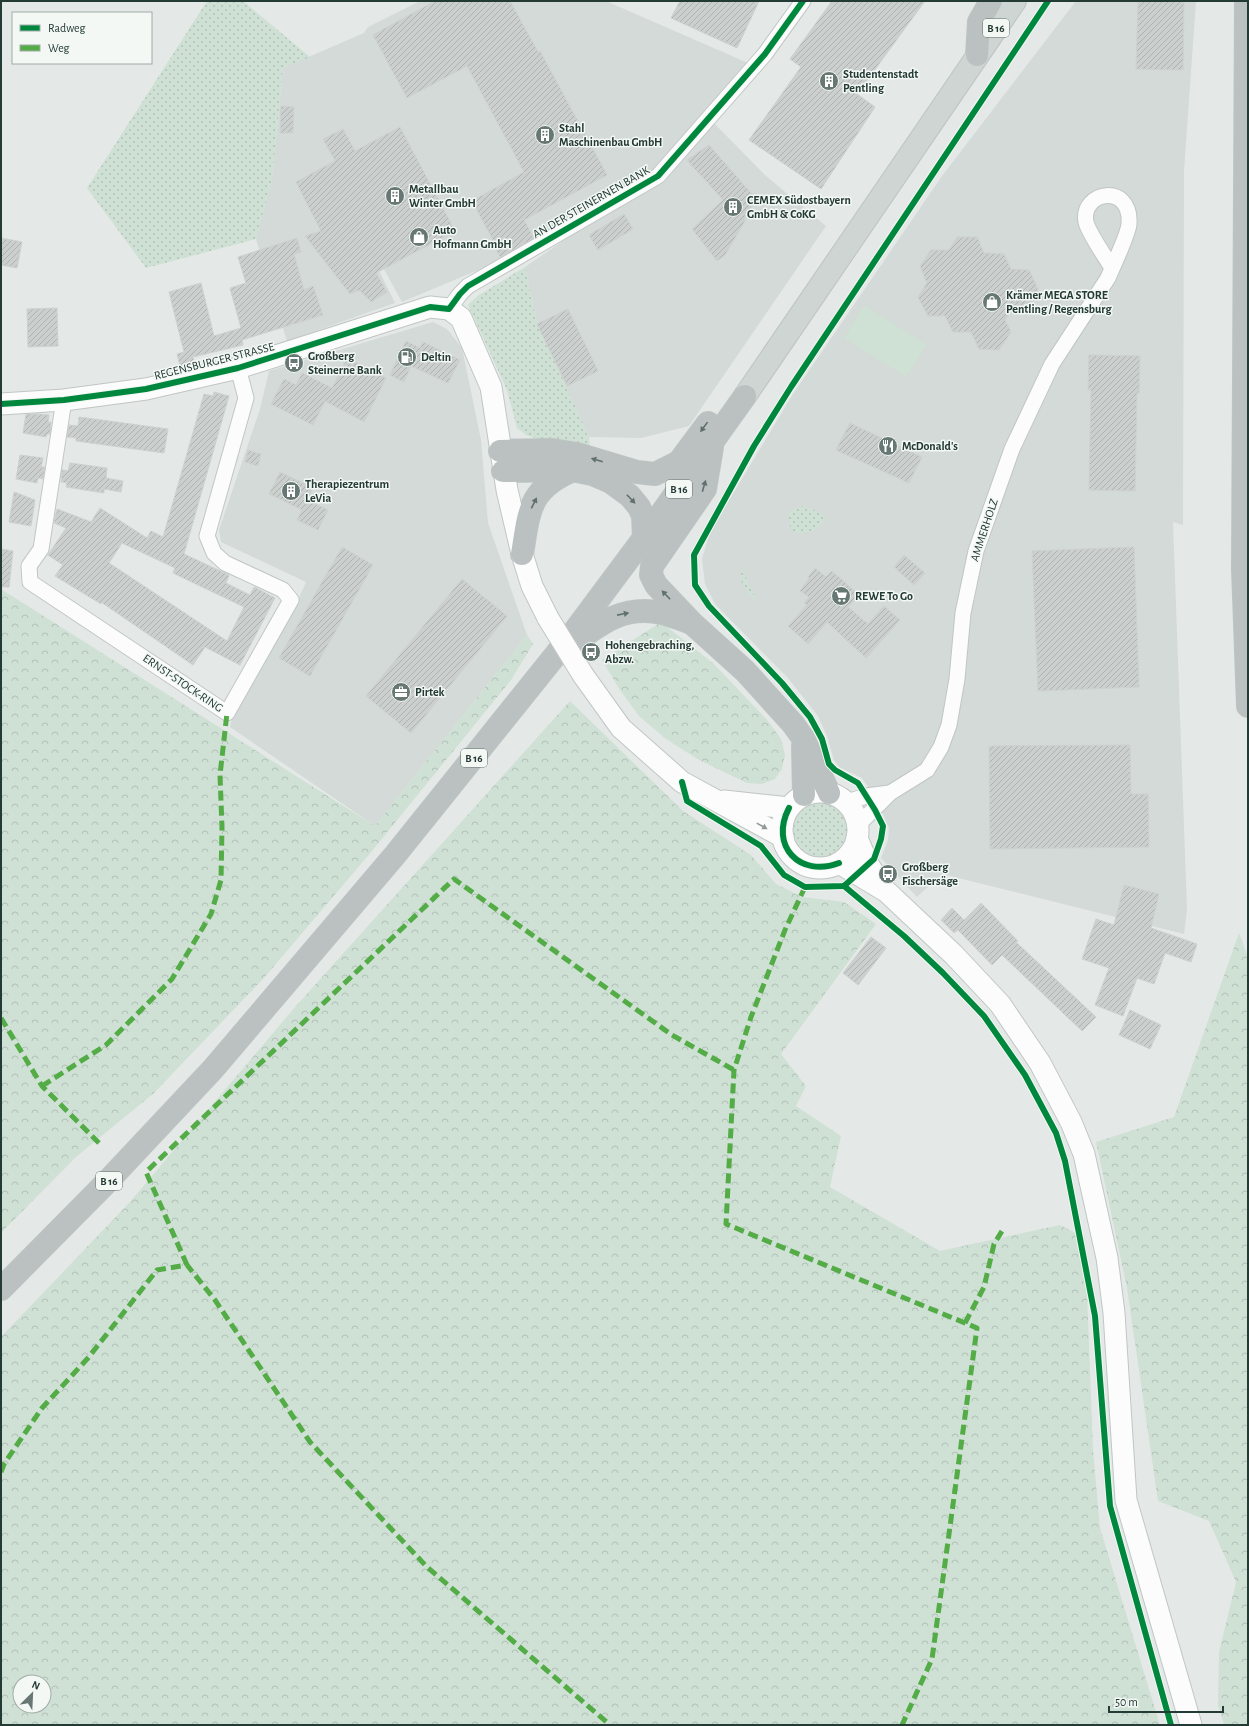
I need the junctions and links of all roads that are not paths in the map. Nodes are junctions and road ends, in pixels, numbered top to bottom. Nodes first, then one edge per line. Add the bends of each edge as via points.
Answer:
1 (803, 1) edge
2 (991, 1) edge
3 (1015, 1) edge
4 (1246, 1) edge
5 (977, 55) junction
6 (1112, 268) dead end
7 (449, 309) junction
8 (238, 368) junction
9 (745, 396) junction
10 (64, 400) junction
11 (1, 404) edge
12 (713, 441) junction
13 (502, 461) junction
14 (572, 470) junction
15 (644, 538) junction
16 (522, 554) junction
17 (693, 624) junction
18 (552, 660) junction
19 (1248, 706) edge
20 (803, 738) junction
21 (890, 793) junction
22 (838, 798) junction
23 (716, 801) junction
24 (796, 801) junction
25 (858, 832) junction
26 (782, 838) junction
27 (839, 863) junction
28 (884, 890) junction
29 (1, 1289) edge
30 (1191, 1725) edge

1 - 7 street, AN DER STEINERNEN BANK via 765,54 658,176 468,286
2 - 5 highway via 979,22
3 - 5 main road, B 16
4 - 19 highway via 1243,569
5 - 9 main road, B 16
6 - 21 street, AMMERHOLZ via 1052,364 1012,448 976,551 963,613 950,725 942,747 927,770
7 - 8 street, REGENSBURGER STRASSE via 430,307
7 - 13 street via 461,318 492,387
8 - 10 street, REGENSBURGER STRASSE via 146,389
8 - 10 street, ERNST-STOCK-RING via 246,398 207,536 214,553 225,563 283,590 291,600 227,713 30,582 29,566 41,549
9 - 12 highway, B 16
9 -> 13 highway via 719,408 679,462 655,474 636,472 577,454 552,450
10 - 11 street, REGENSBURGER STRASSE
12 - 15 highway, B 16
17 -> 12 highway via 656,584 651,575 652,566 704,490
13 - 14 highway
13 - 16 street via 506,490
14 -> 15 highway via 592,474 611,482 630,496 643,516
16 -> 14 highway via 529,513 536,497 546,485
15 - 18 highway, B 16
16 - 23 street, bridge via 532,586 548,618 583,675 621,728 682,782
18 -> 17 highway via 616,615 640,610 662,613
17 - 20 highway via 745,671
18 - 29 highway, B 16 via 395,855 213,1069 106,1184
20 - 22 highway
20 - 24 highway
21 - 22 street, AMMERHOLZ
21 - 25 street, AMMERHOLZ
22 - 24 street via 816,792
22 - 25 street via 854,813
23 - 24 street
23 -> 26 street
24 - 26 street via 783,822
25 - 27 street via 854,848 848,857
25 - 28 street via 868,864
26 - 27 street via 794,858 804,865 816,868
27 - 28 street
28 - 30 street via 954,955 1000,1004 1040,1063 1071,1122 1084,1154 1107,1258 1114,1313 1126,1500

